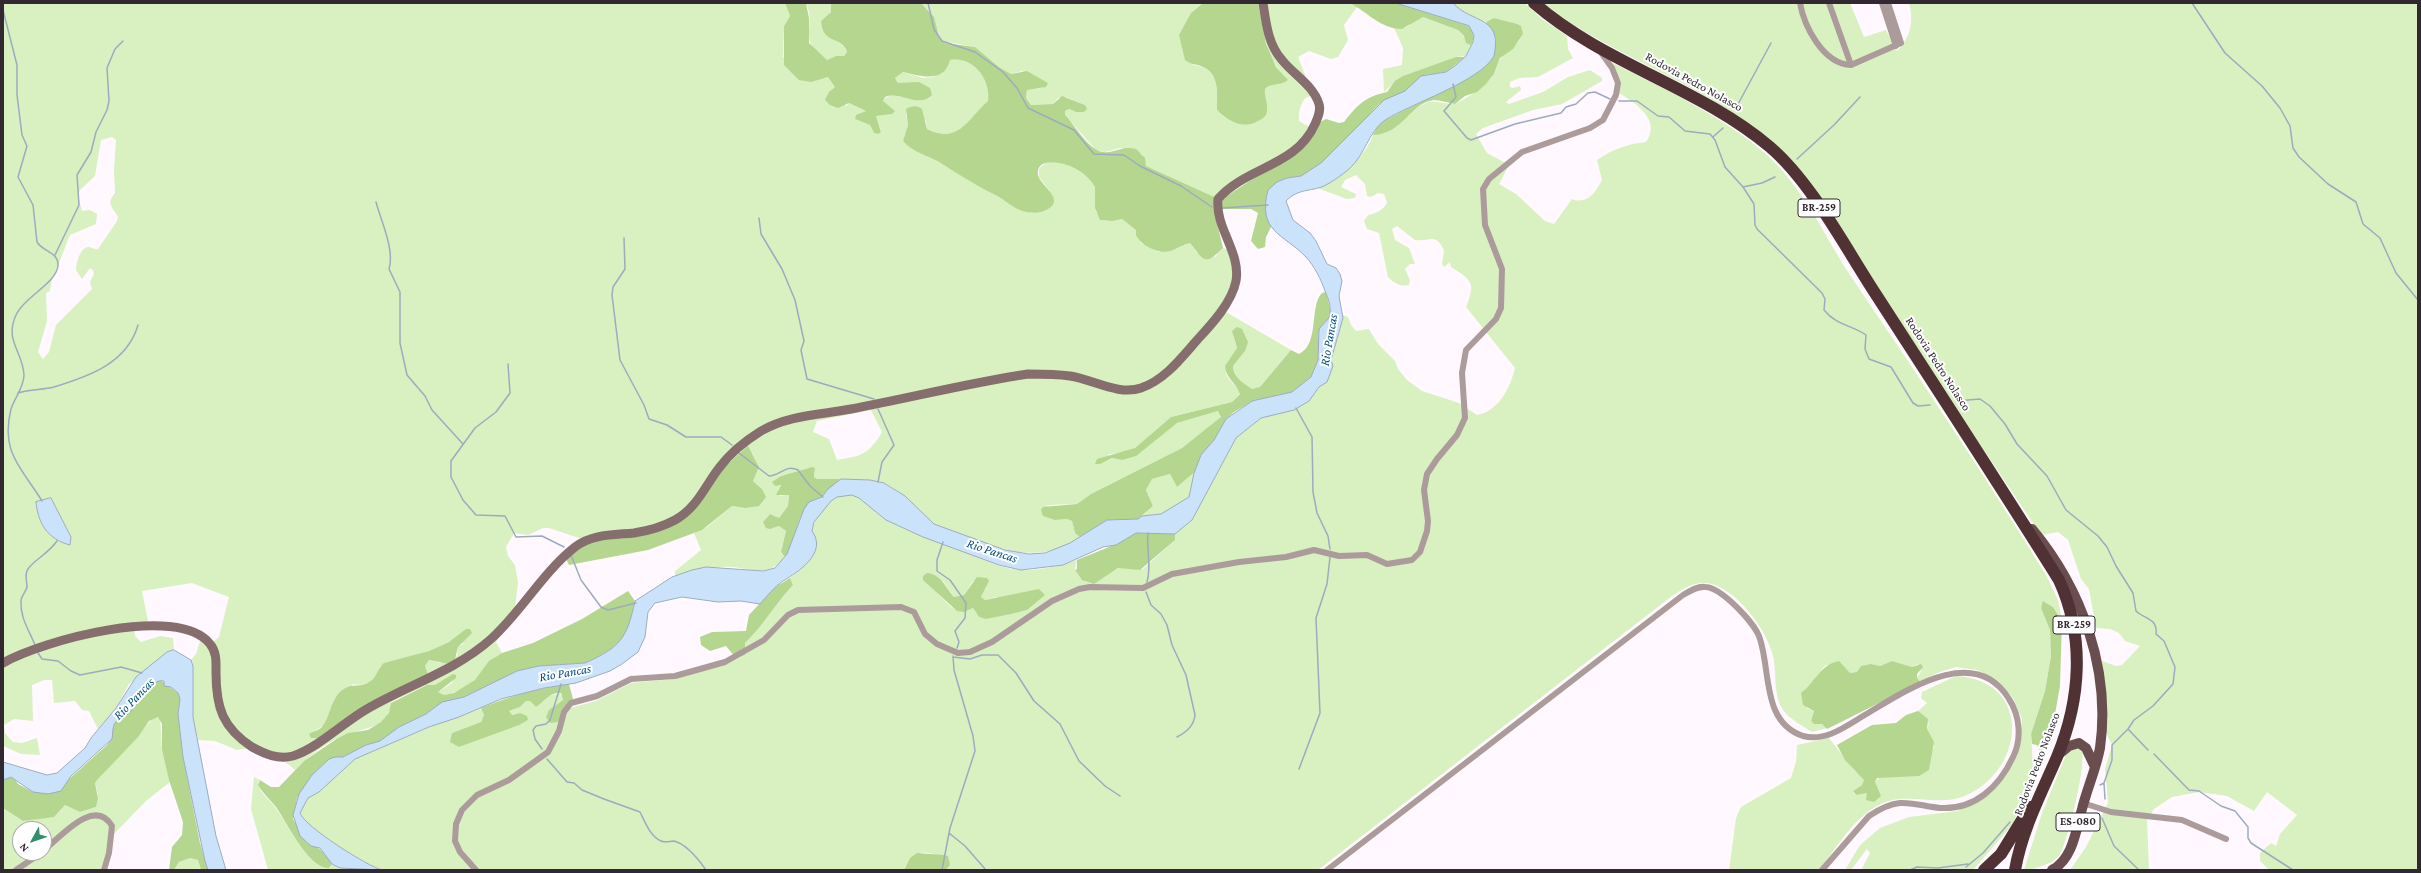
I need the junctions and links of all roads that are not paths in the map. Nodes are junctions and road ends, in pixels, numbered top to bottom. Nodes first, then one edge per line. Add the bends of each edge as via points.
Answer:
1 (1263, 3) edge
2 (1534, 3) edge
3 (1800, 3) edge
4 (1829, 3) edge
5 (1882, 3) edge
6 (1888, 3) edge
7 (1595, 45) junction
8 (1896, 46) junction
9 (1851, 65) junction
10 (2013, 506) junction
11 (3, 663) edge
12 (2057, 756) junction
13 (2095, 767) junction
14 (2042, 787) junction
15 (2083, 803) junction
16 (2199, 822) dead end
17 (2189, 823) junction
18 (2226, 839) dead end
19 (52, 843) edge
20 (29, 861) edge
21 (2015, 866) edge
22 (16, 870) edge
23 (104, 870) edge
24 (476, 870) edge
25 (1327, 870) edge
26 (1822, 870) edge
27 (1984, 870) edge
28 (2052, 870) edge

1 - 11 street via 1272,45 1281,59 1308,86 1319,102 1321,110 1309,138 1298,149 1236,183 1218,199 1219,217 1236,266 1236,282 1214,321 1169,371 1152,383 1140,389 1127,389 1072,376 1028,374 777,423 740,445 721,465 705,490 684,514 675,520 638,533 598,536 579,544 563,557 508,622 477,650 448,668 366,710 307,750 292,756 276,757 263,754 230,729 222,715 216,692 216,658 212,646 192,631 169,627 111,628 64,640
2 - 7 highway, Rodovia Pedro Nolasco / BR-259 via 1550,17
3 - 9 street via 1811,35 1834,59
4 - 9 street
5 - 8 street
6 - 8 street via 1901,42
7 - 10 highway, Rodovia Pedro Nolasco / BR-259 via 1735,120 1771,148 1794,173
7 - 24 street via 1612,68 1618,83 1616,95 1603,120 1590,128 1522,152 1489,179 1483,190 1485,225 1502,269 1502,308 1496,319 1470,345 1464,355 1465,418 1457,435 1436,459 1427,474 1424,490 1428,515 1427,531 1420,552 1412,560 1387,564 1367,555 1334,555 1314,550 1286,557 1172,574 1143,588 1080,589 1052,601 992,642 970,652 958,653 937,644 925,634 917,615 910,609 832,608 793,612 764,640 725,662 675,676 631,679 593,698 571,702 564,712 559,732 548,752 509,780 477,795 462,810 456,824 455,841 460,852
8 - 9 street
10 - 12 highway, Rodovia Pedro Nolasco / BR-259 via 2059,580 2069,605 2076,636 2077,683 2072,716
10 - 13 main road via 2048,549 2062,571 2090,632 2100,680 2102,711
12 - 13 main road via 2069,746 2079,743 2086,748
12 - 14 highway, Rodovia Pedro Nolasco / BR-259
13 - 15 main road, ES-080
14 - 21 highway, Rodovia Pedro Nolasco / BR-259
14 - 27 highway via 2000,854
15 - 17 street via 2111,812
15 - 28 main road, ES-080 via 2071,848 2063,861
16 - 17 street
17 - 18 street
19 - 23 street via 77,822 98,816 105,818 112,826
20 - 22 street
25 - 26 street via 1683,595 1705,587 1715,588 1723,594 1760,637 1775,713 1795,732 1817,738 1826,736 1922,684 1955,672 1976,673 1991,679 2002,688 2014,706 2019,735 2015,754 1997,785 1981,798 1960,806 1939,808 1900,803 1877,811 1869,816

